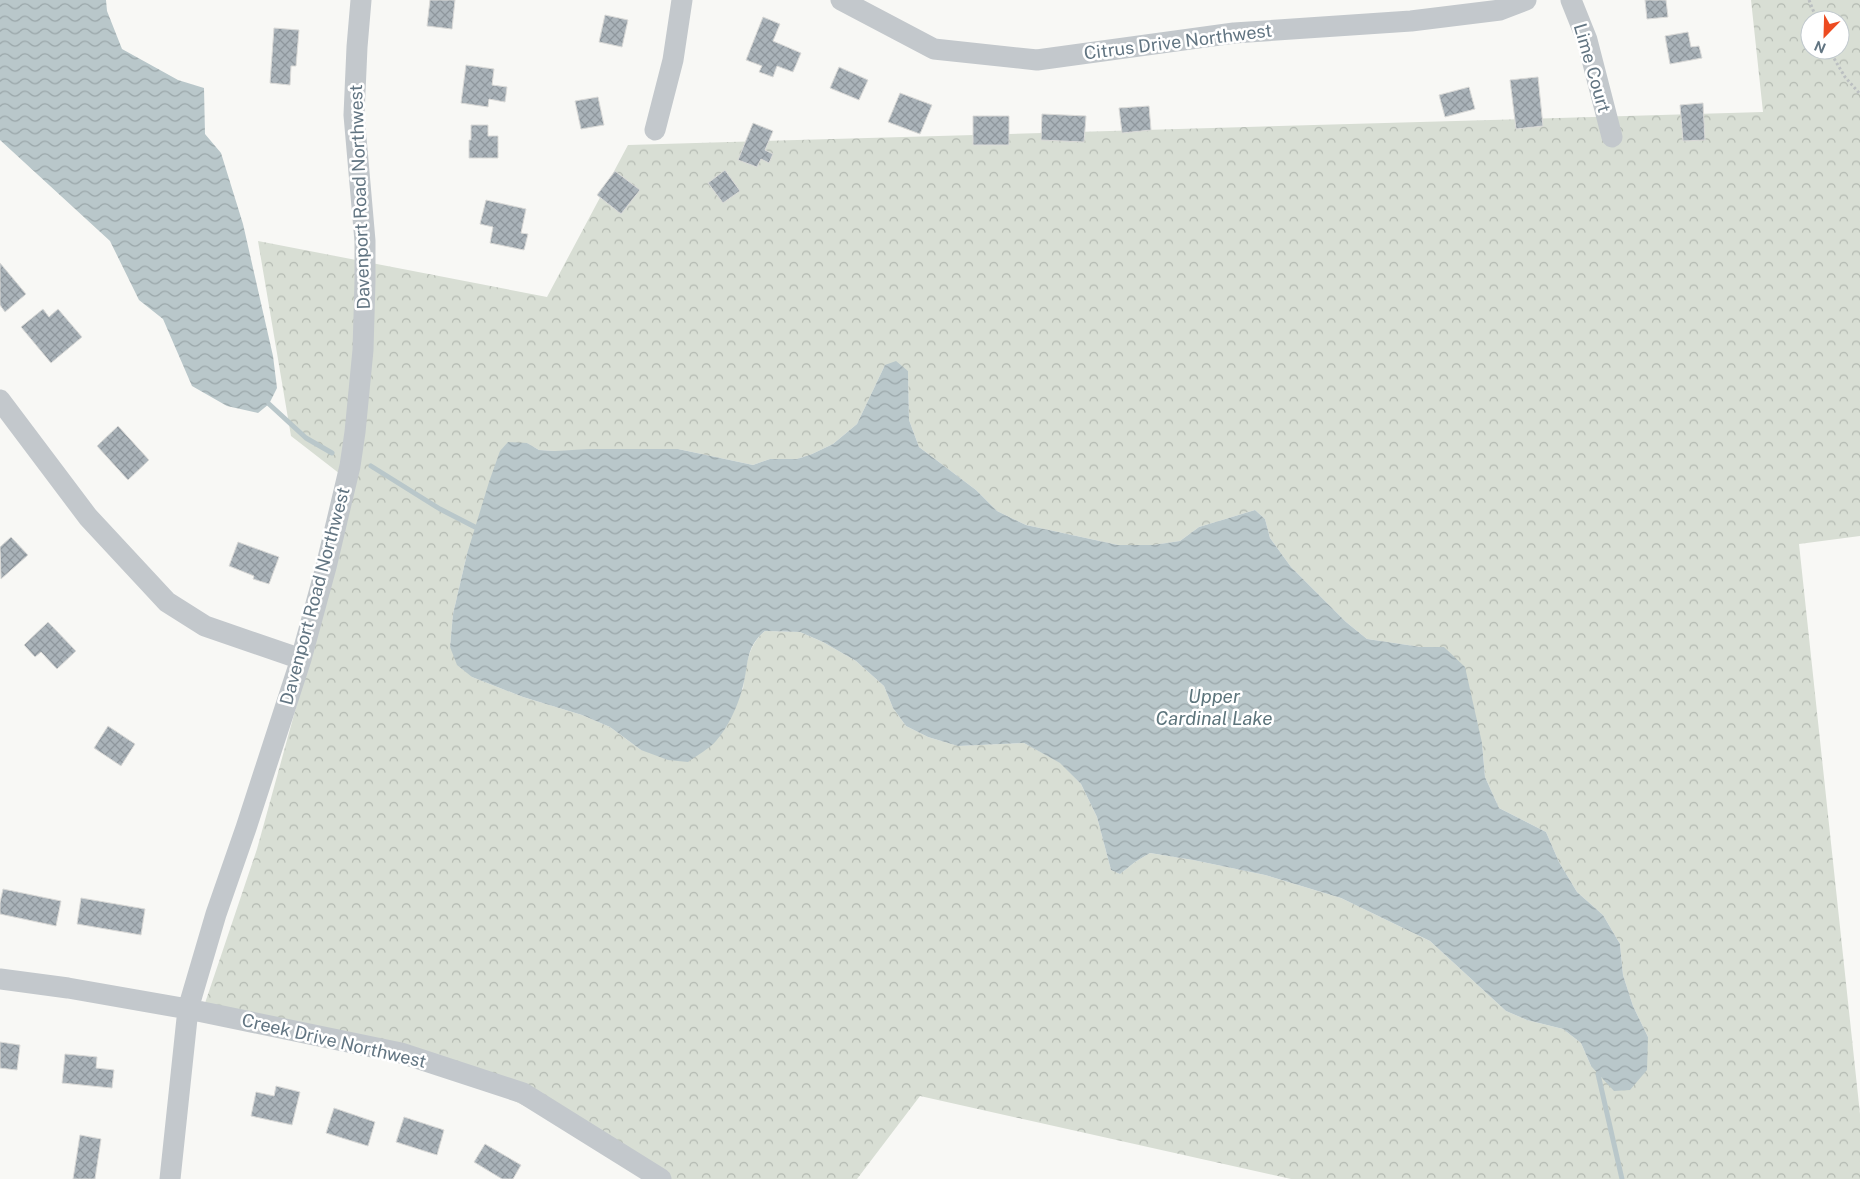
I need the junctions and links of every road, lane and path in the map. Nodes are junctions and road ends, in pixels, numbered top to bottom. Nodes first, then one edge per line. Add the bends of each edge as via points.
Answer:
1 (362, 0) edge
2 (682, 0) edge
3 (841, 0) edge
4 (1526, 0) edge
5 (1571, 0) edge
6 (1835, 60) edge
7 (1860, 94) edge
8 (655, 130) dead end
9 (1612, 137) dead end
10 (0, 400) edge
11 (301, 659) junction
12 (0, 979) edge
13 (188, 1009) junction
14 (170, 1179) edge
15 (661, 1179) edge

1 - 11 street, Davenport Road Northwest via 354,115 365,241 363,350 350,466
2 - 8 street
3 - 4 street, Citrus Drive Northwest via 934,50 1037,60 1234,33 1411,21 1500,10
5 - 9 street, Lime Court via 1587,40
6 - 7 path
10 - 11 street via 88,517 166,602 205,626
11 - 13 street, Davenport Road Northwest via 216,914
12 - 13 street, Creek Drive Northwest
13 - 14 street, Davenport Road Northwest
13 - 15 street, Creek Drive Northwest via 401,1053 523,1093

